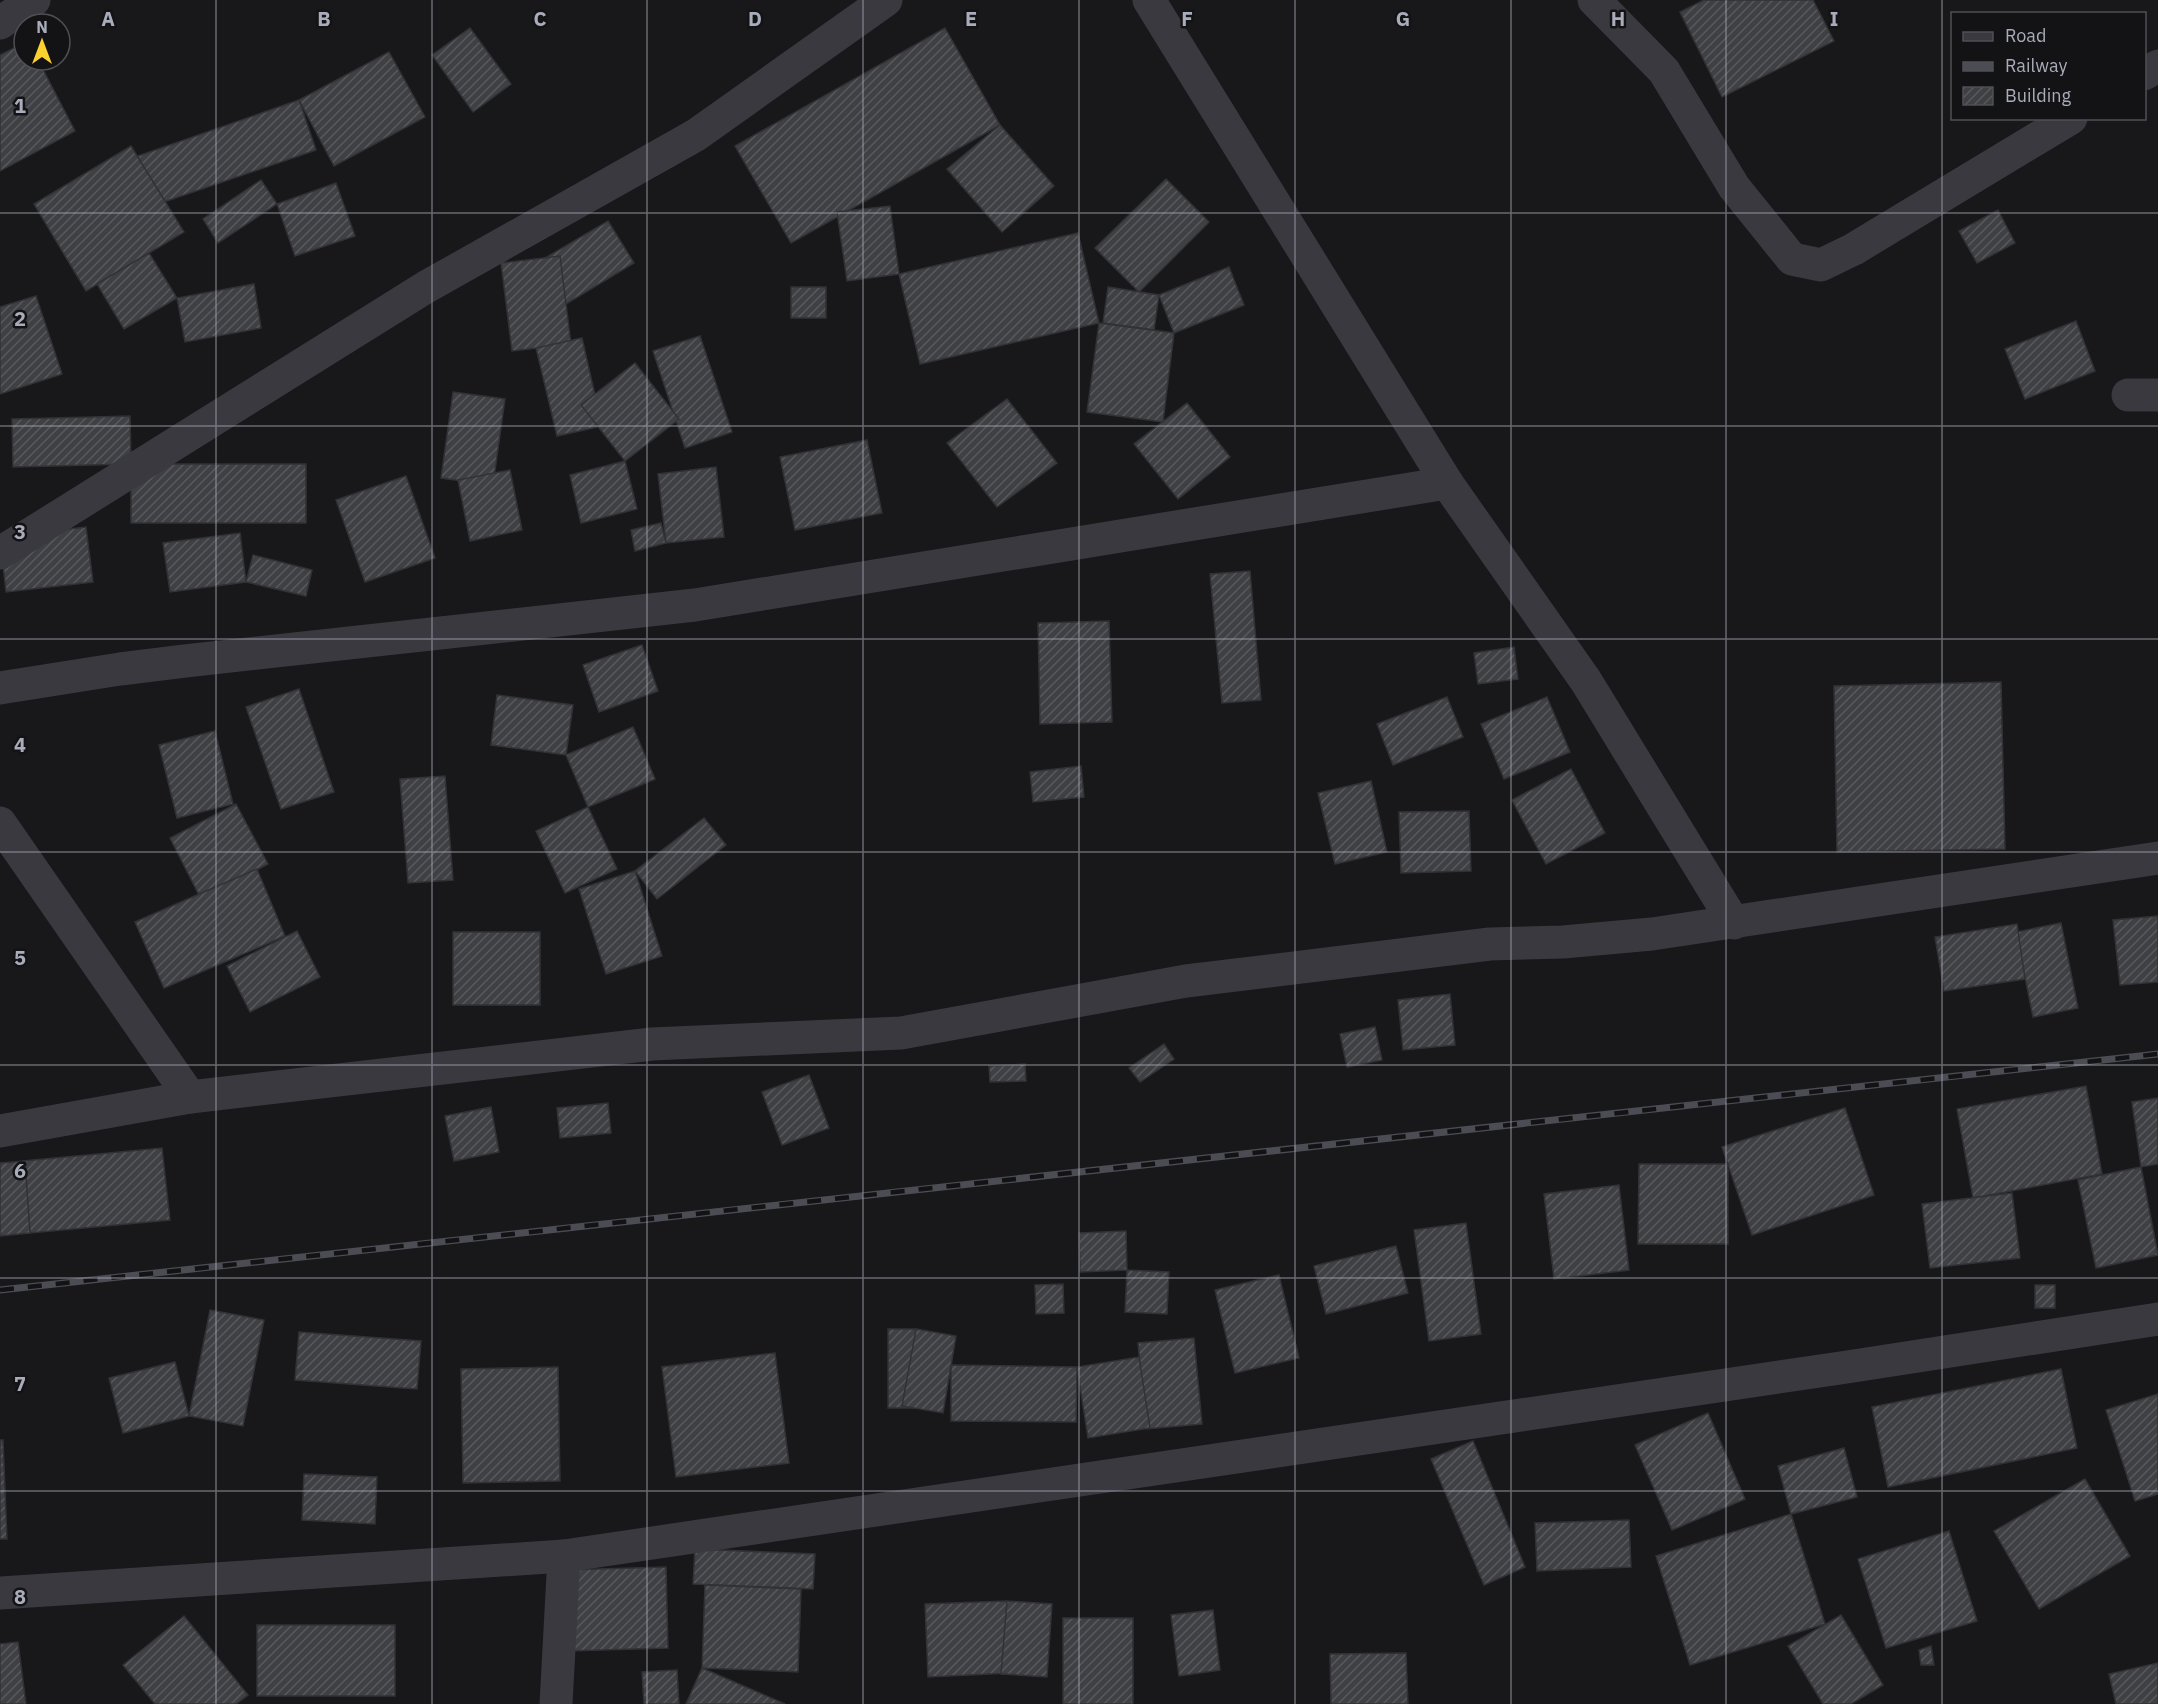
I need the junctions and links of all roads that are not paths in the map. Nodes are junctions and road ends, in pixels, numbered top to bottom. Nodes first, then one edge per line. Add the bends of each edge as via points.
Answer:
1 (34, 0) edge
2 (886, 0) edge
3 (1149, 0) edge
4 (1594, 0) edge
5 (0, 23) edge
6 (2068, 120) edge
7 (1447, 483) junction
8 (0, 553) edge
9 (0, 688) edge
10 (0, 823) edge
11 (2158, 858) edge
12 (1734, 922) junction
13 (190, 1097) junction
14 (0, 1131) edge
15 (2158, 1319) edge
16 (564, 1556) junction
17 (0, 1593) edge
18 (556, 1704) edge

1 - 5 street
2 - 8 street via 696,135 426,287
3 - 7 street
4 - 6 street via 1664,71 1734,187 1792,260 1821,265 1854,249
7 - 9 street via 695,605 185,661
7 - 12 street via 1586,681
10 - 13 street
11 - 12 street
12 - 13 street via 1652,934 1468,946 1186,981 901,1033 652,1044
13 - 14 street
15 - 16 street
16 - 17 street
16 - 18 street

